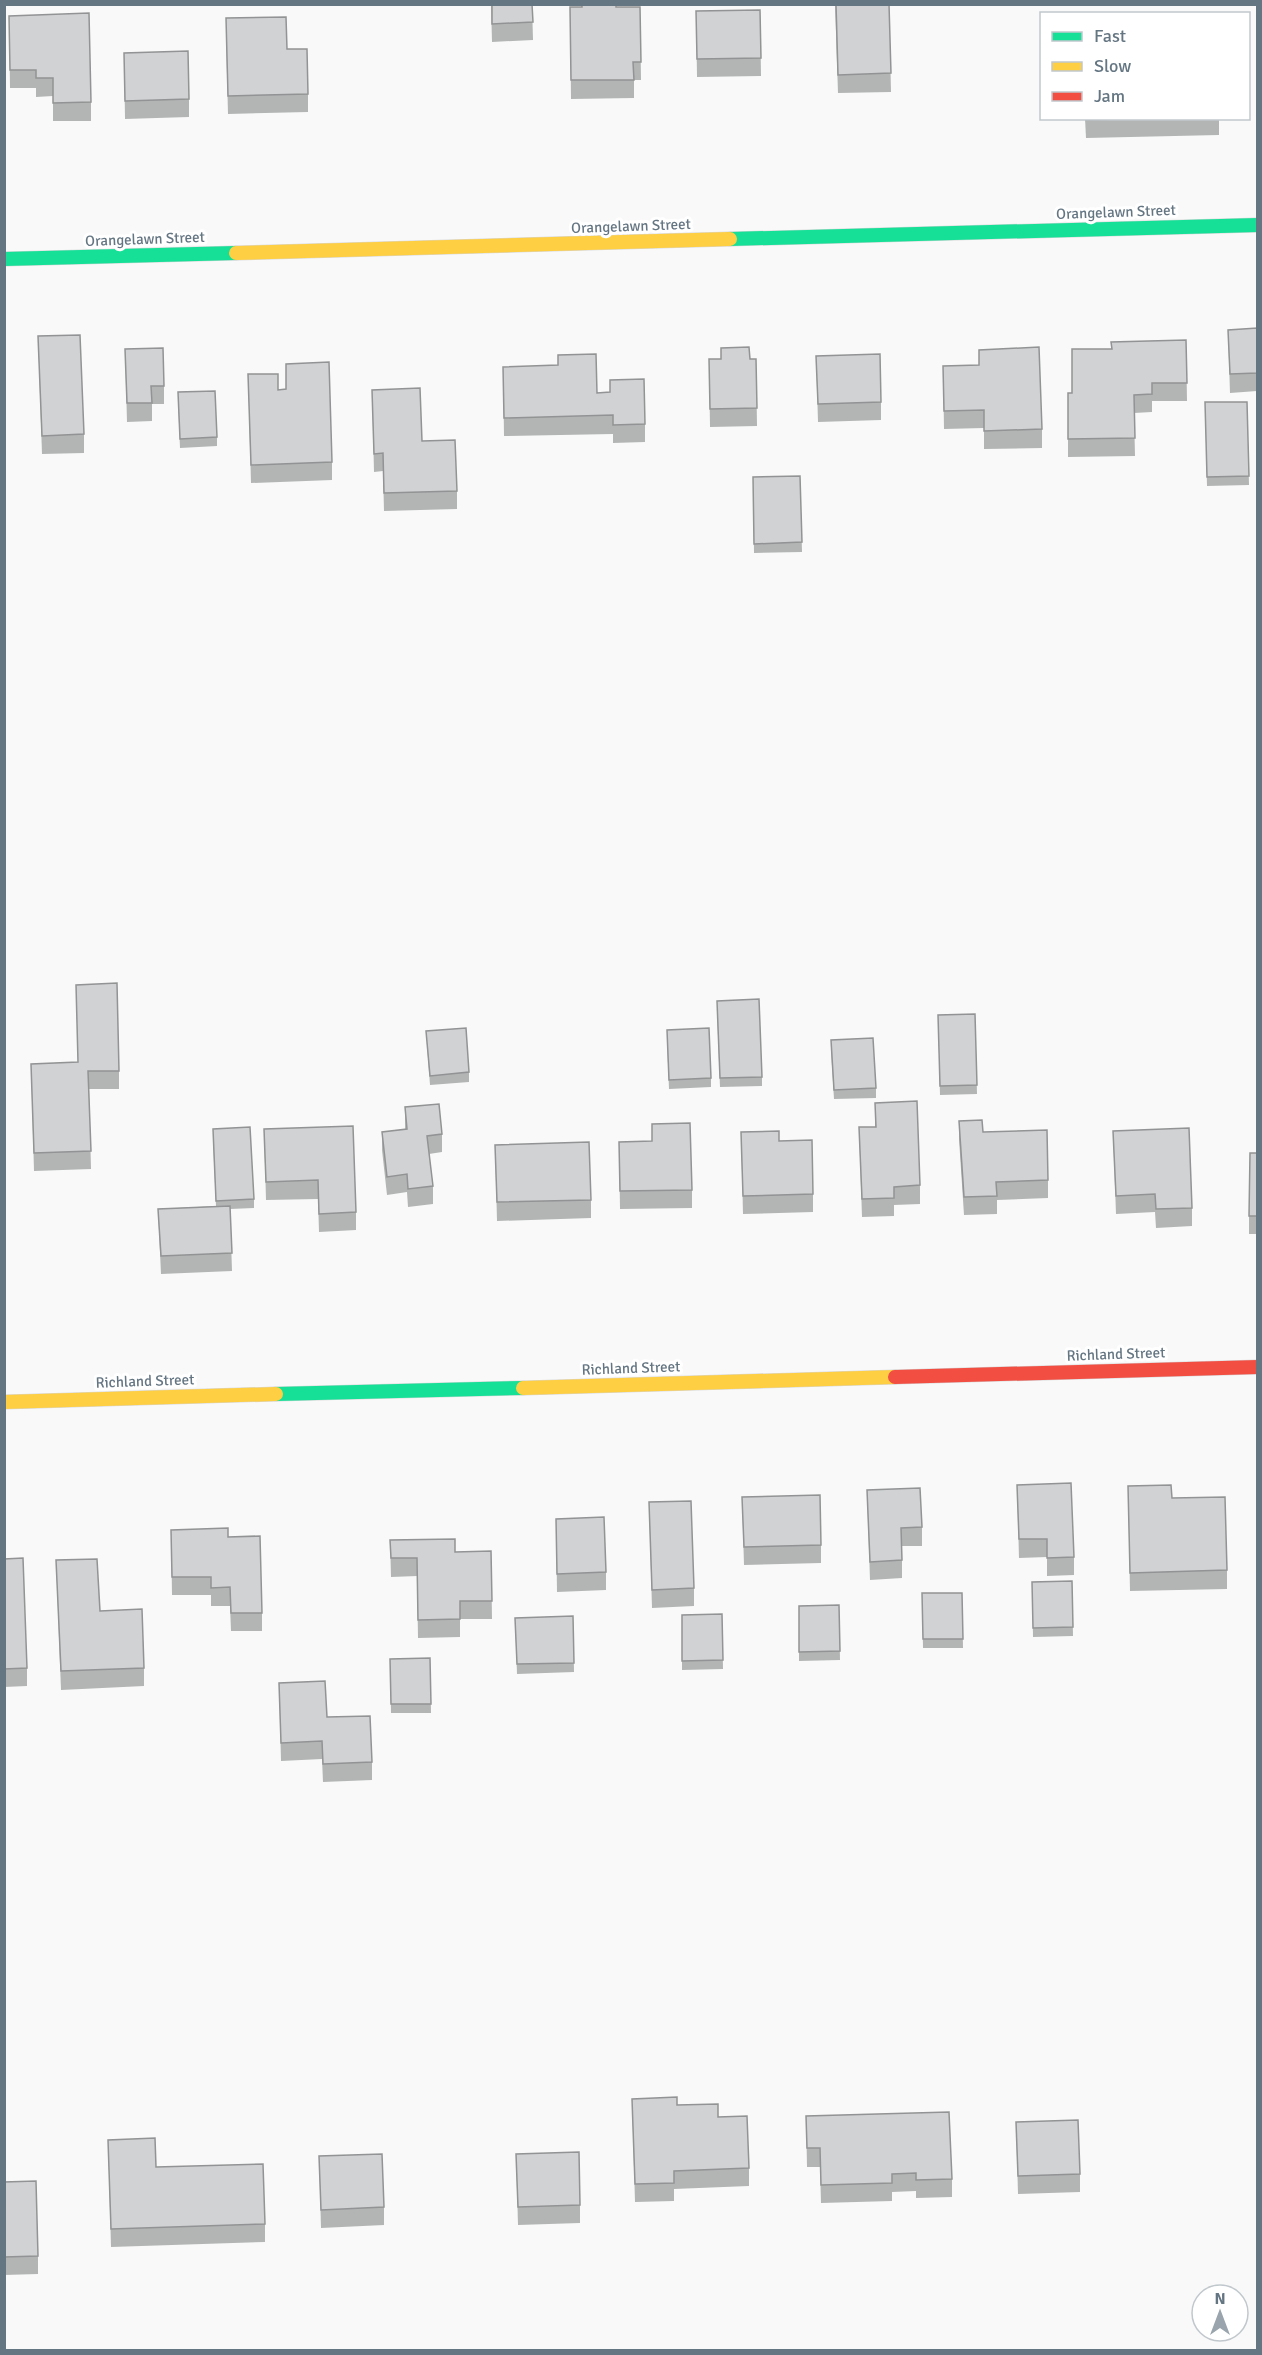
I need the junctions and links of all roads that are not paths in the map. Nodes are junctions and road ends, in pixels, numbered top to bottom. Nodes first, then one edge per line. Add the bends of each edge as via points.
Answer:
1 (1257, 225) edge
2 (4, 259) edge
3 (1257, 1367) edge
4 (4, 1402) edge

1 - 2 street, Orangelawn Street
3 - 4 street, Richland Street

